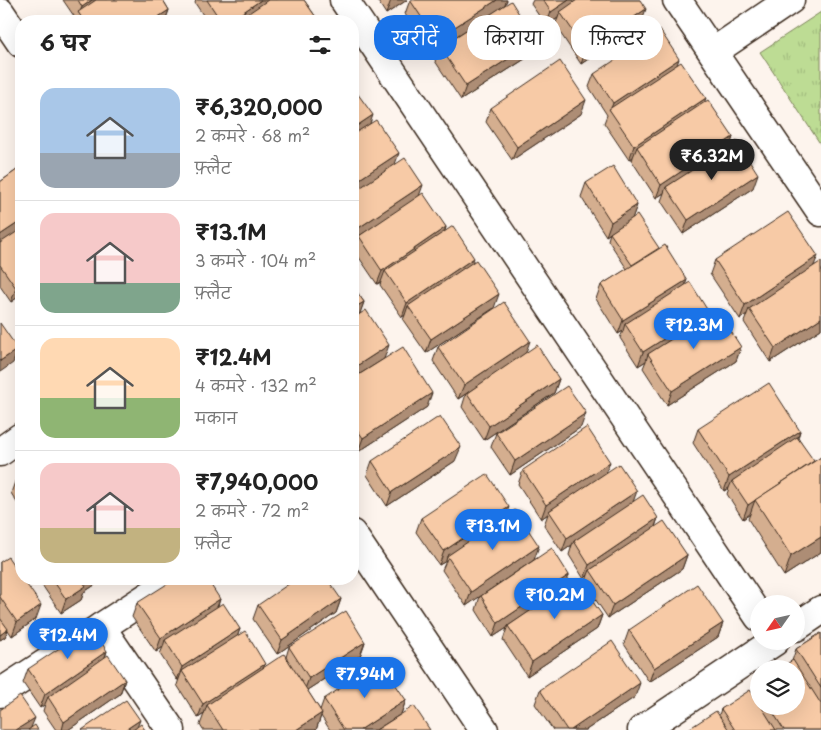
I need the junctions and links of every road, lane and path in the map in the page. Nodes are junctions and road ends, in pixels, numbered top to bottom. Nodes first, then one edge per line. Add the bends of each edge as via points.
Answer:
1 (344, 0) edge
2 (677, 0) edge
3 (790, 0) edge
4 (0, 12) edge
5 (354, 15) edge
6 (359, 22) edge
7 (15, 34) edge
8 (713, 52) junction
9 (821, 212) edge
10 (15, 441) edge
11 (0, 452) edge
12 (359, 544) edge
13 (166, 585) edge
14 (750, 604) edge
15 (821, 610) edge
16 (805, 621) edge
17 (100, 627) junction
18 (762, 650) edge
19 (0, 693) edge
20 (171, 730) edge
21 (484, 730) edge
22 (642, 730) edge

1 - 5 street
2 - 8 street
3 - 8 street
4 - 7 street
6 - 14 street
8 - 9 street
10 - 11 street
12 - 21 street
13 - 17 street
15 - 16 street
17 - 19 street
17 - 20 street
18 - 22 street

